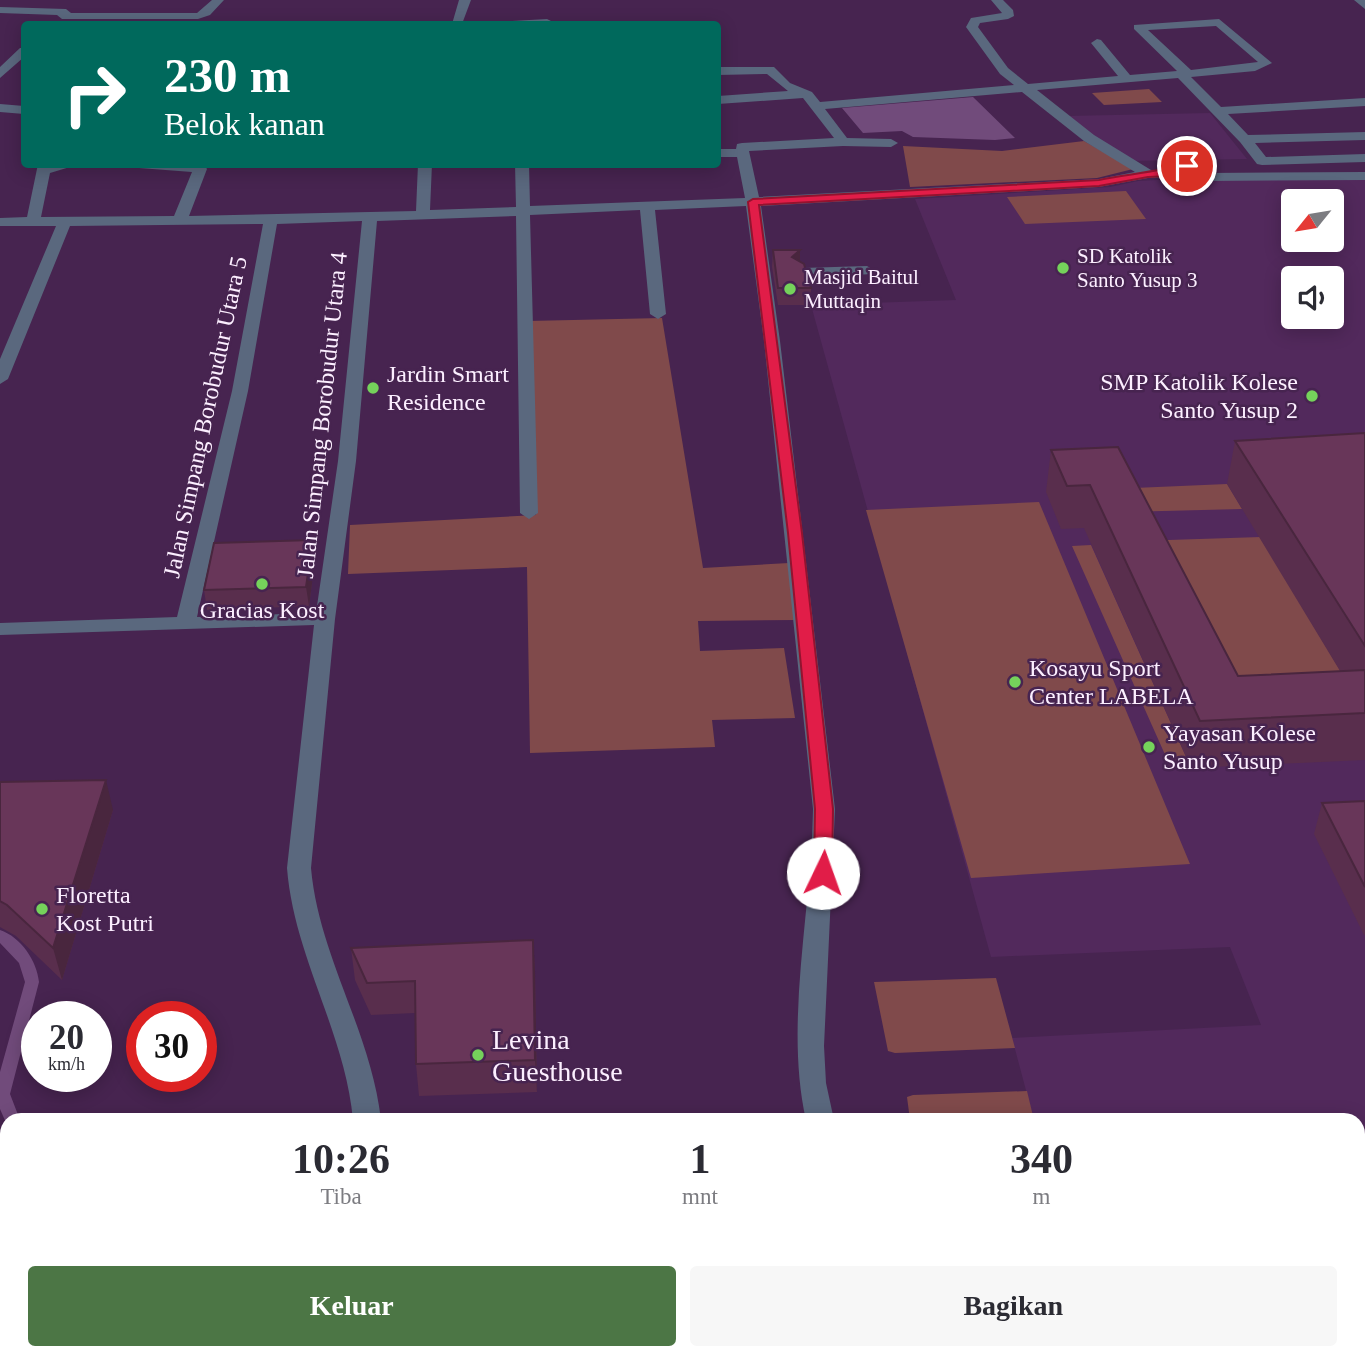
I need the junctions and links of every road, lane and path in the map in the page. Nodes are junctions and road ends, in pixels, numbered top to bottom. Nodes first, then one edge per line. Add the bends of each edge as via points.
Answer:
1 (78, 0) edge
2 (218, 0) edge
3 (464, 0) edge
4 (997, 0) edge
5 (1360, 0) edge
6 (1365, 6) edge
7 (0, 10) edge
8 (64, 14) junction
9 (56, 21) edge
10 (458, 21) edge
11 (1097, 43) dead end
12 (21, 52) edge
13 (0, 53) edge
14 (21, 54) edge
15 (21, 70) edge
16 (721, 71) edge
17 (1, 72) edge
18 (1185, 74) junction
19 (1127, 79) junction
20 (1026, 89) junction
21 (802, 94) junction
22 (721, 100) edge
23 (1365, 102) edge
24 (817, 106) junction
25 (0, 108) edge
26 (21, 110) edge
27 (1220, 111) junction
28 (1365, 136) edge
29 (1245, 139) junction
30 (843, 142) junction
31 (891, 143) dead end
32 (721, 153) edge
33 (744, 153) junction
34 (1365, 158) edge
35 (1262, 161) junction
36 (44, 168) edge
37 (188, 168) edge
38 (425, 168) edge
39 (522, 168) edge
40 (1172, 173) junction
41 (1148, 174) junction
42 (1365, 176) edge
43 (753, 202) junction
44 (647, 205) junction
45 (524, 210) junction
46 (423, 215) junction
47 (370, 216) junction
48 (180, 220) junction
49 (271, 220) junction
50 (33, 221) junction
51 (65, 221) junction
52 (0, 222) edge
53 (867, 271) dead end
54 (802, 273) edge
55 (658, 314) dead end
56 (0, 379) edge
57 (529, 513) dead end
58 (325, 619) junction
59 (186, 623) junction
60 (0, 629) edge
61 (366, 1113) edge
62 (818, 1113) edge

1 - 8 street
2 - 8 street via 195,16
3 - 10 street
4 - 20 street via 1008,16 975,19 972,27 1004,71
5 - 6 street
7 - 8 street
8 - 9 street
11 - 19 street
12 - 13 street
14 - 17 street
15 - 17 street
16 - 21 street via 767,69
18 - 18 street via 1255,67 1266,63 1219,22 1139,27
18 - 19 street
18 - 27 street
19 - 20 street
20 - 24 street
20 - 41 street via 1089,138
21 - 22 street
21 - 24 street
23 - 27 street
24 - 30 street
25 - 26 street
27 - 29 street
28 - 29 street
29 - 35 street
30 - 31 street
30 - 33 street via 742,147
32 - 33 street
33 - 43 street
34 - 35 street
35 - 40 street via 1187,166
36 - 50 street
37 - 48 street via 200,169
38 - 46 street
39 - 45 street
40 - 41 street
40 - 42 street
41 - 43 street via 1099,183
43 - 44 street
43 - 62 street via 767,274 824,809 825,850 811,1008 812,1088
44 - 45 street
44 - 55 street
45 - 46 street
45 - 57 street
46 - 47 street
47 - 49 street
47 - 58 street, Jalan Simpang Borobudur Utara 4 via 347,461
48 - 49 street
48 - 51 street
49 - 59 street, Jalan Simpang Borobudur Utara 5 via 240,391
50 - 51 street
50 - 52 street
51 - 56 street
53 - 54 street
58 - 59 street
58 - 61 street, Jalan Simpang Borobudur Utara 4 via 299,868 300,896 314,951 354,1051
59 - 60 street

